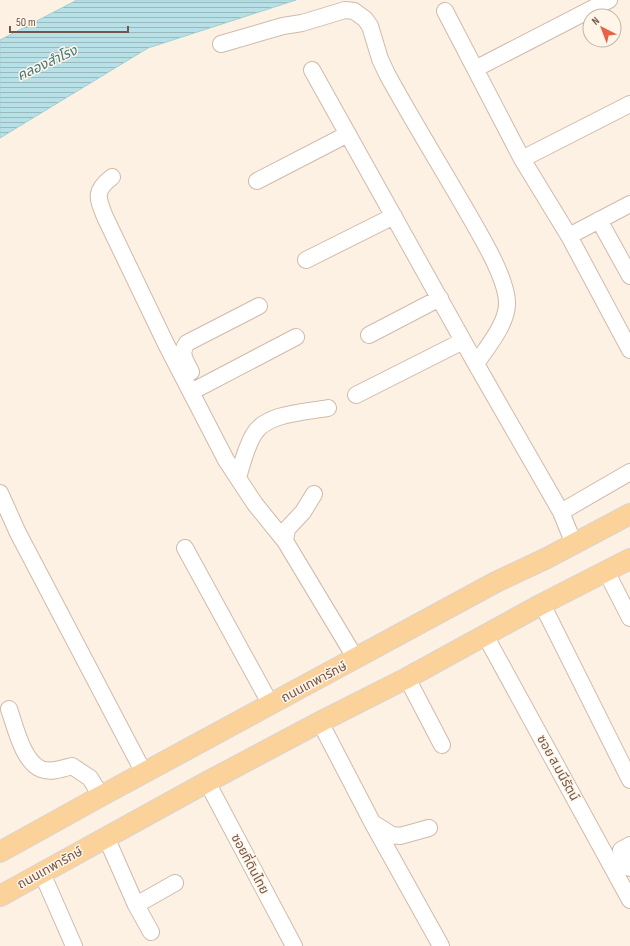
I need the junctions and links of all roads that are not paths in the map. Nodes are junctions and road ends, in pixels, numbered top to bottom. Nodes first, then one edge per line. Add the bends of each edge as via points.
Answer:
1 (610, 0) edge
2 (357, 6) edge
3 (445, 11) dead end
4 (221, 44) dead end
5 (475, 69) junction
6 (312, 70) dead end
7 (630, 104) edge
8 (348, 134) junction
9 (522, 159) junction
10 (112, 177) dead end
11 (257, 181) dead end
12 (630, 204) edge
13 (394, 216) junction
14 (599, 220) junction
15 (569, 236) junction
16 (306, 260) dead end
17 (630, 276) edge
18 (440, 298) junction
19 (259, 306) dead end
20 (369, 335) dead end
21 (296, 337) dead end
22 (463, 341) junction
23 (630, 350) edge
24 (476, 364) junction
25 (195, 390) junction
26 (356, 395) dead end
27 (328, 408) dead end
28 (630, 472) edge
29 (238, 478) junction
30 (0, 494) edge
31 (314, 494) dead end
32 (561, 512) junction
33 (630, 514) edge
34 (285, 541) junction
35 (574, 544) junction
36 (184, 548) dead end
37 (630, 558) edge
38 (606, 571) junction
39 (542, 604) junction
40 (628, 611) edge
41 (485, 635) junction
42 (356, 659) junction
43 (407, 678) junction
44 (271, 705) junction
45 (9, 709) dead end
46 (320, 722) junction
47 (442, 745) dead end
48 (144, 773) junction
49 (630, 780) edge
50 (207, 782) junction
51 (101, 796) junction
52 (372, 822) junction
53 (429, 828) dead end
54 (106, 837) junction
55 (630, 845) edge
56 (0, 852) edge
57 (630, 868) edge
58 (42, 873) junction
59 (175, 883) dead end
60 (0, 896) edge
61 (630, 900) edge
62 (136, 905) junction
63 (151, 932) dead end
64 (74, 946) edge
65 (294, 946) edge
66 (441, 946) edge

1 - 5 street
2 - 4 street
2 - 24 street via 370,26 387,74 481,236 502,279 507,303 504,317 500,328
3 - 5 street
5 - 9 street
6 - 8 street
7 - 9 street
8 - 11 street
8 - 13 street
9 - 15 street
10 - 25 street via 99,190 101,207 166,344
12 - 14 street
13 - 16 street
13 - 18 street
14 - 15 street
14 - 17 street
15 - 23 street
18 - 20 street
18 - 22 street
19 - 25 street via 183,348
21 - 25 street
22 - 24 street
22 - 26 street
24 - 32 street
25 - 29 street via 226,460
27 - 29 street via 272,418 262,424 254,432
28 - 32 street
29 - 34 street
30 - 48 street
31 - 34 street via 303,512 287,529
32 - 35 street
33 - 35 main road, ถนนเทพารักษ์
34 - 42 street
35 - 42 main road, ถนนเทพารักษ์ via 496,582
36 - 44 street
37 - 38 main road, ถนนเทพารักษ์
38 - 39 main road, ถนนเทพารักษ์
38 - 40 street
39 - 41 main road, ถนนเทพารักษ์
39 - 49 street
41 - 43 main road, ถนนเทพารักษ์
41 - 61 street, ซอย ส.มนีรัตน์
42 - 44 main road, ถนนเทพารักษ์
43 - 46 main road, ถนนเทพารักษ์
43 - 47 street
44 - 48 main road, ถนนเทพารักษ์
45 - 51 street via 29,760 41,770 55,771 72,766 90,778
46 - 50 main road, ถนนเทพารักษ์
46 - 52 street
48 - 51 main road, ถนนเทพารักษ์
50 - 54 main road, ถนนเทพารักษ์
50 - 65 street, ซอยที่ดินไทย
51 - 56 main road, ถนนเทพารักษ์
52 - 53 street via 392,835 400,836
52 - 66 street
54 - 58 main road, ถนนเทพารักษ์
54 - 62 street
55 - 57 street via 621,850
58 - 60 main road, ถนนเทพารักษ์
58 - 64 street
59 - 62 street
62 - 63 street

